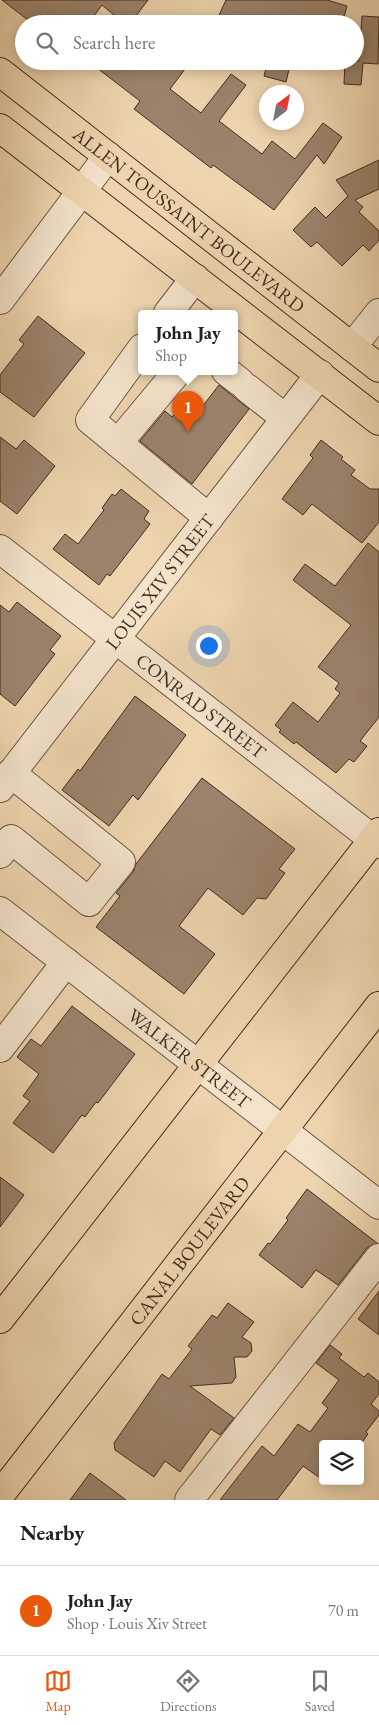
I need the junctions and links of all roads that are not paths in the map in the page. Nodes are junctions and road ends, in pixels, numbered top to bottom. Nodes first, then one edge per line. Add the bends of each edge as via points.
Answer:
1 (0, 72) edge
2 (0, 128) edge
3 (108, 156) junction
4 (82, 191) junction
5 (195, 224) junction
6 (170, 258) junction
7 (195, 278) junction
8 (0, 300) edge
9 (228, 309) edge
10 (170, 310) edge
11 (379, 313) edge
12 (238, 316) edge
13 (352, 347) junction
14 (138, 353) edge
15 (379, 368) edge
16 (320, 374) junction
17 (175, 375) edge
18 (237, 380) edge
19 (285, 418) junction
20 (379, 421) edge
21 (118, 443) junction
22 (209, 518) junction
23 (0, 549) edge
24 (115, 638) junction
25 (6, 781) edge
26 (377, 839) edge
27 (0, 854) edge
28 (0, 911) edge
29 (66, 962) junction
30 (379, 1006) edge
31 (0, 1048) edge
32 (198, 1064) junction
33 (283, 1131) junction
34 (379, 1205) edge
35 (379, 1258) edge
36 (0, 1319) edge
37 (0, 1495) edge
38 (189, 1500) edge

1 - 3 main road, ALLEN TOUSSAINT BOULEVARD
2 - 4 main road
3 - 4 street
3 - 5 main road, ALLEN TOUSSAINT BOULEVARD
4 - 6 main road
4 - 8 street
5 - 6 main road
5 - 13 main road, ALLEN TOUSSAINT BOULEVARD
6 - 7 main road
7 - 9 main road
7 - 10 street
11 - 13 street
12 - 16 main road
13 - 15 main road, ALLEN TOUSSAINT BOULEVARD
14 - 21 street via 90,420
16 - 19 street, LOUIS XIV STREET
16 - 20 main road
17 - 21 street
18 - 19 street
19 - 22 street, LOUIS XIV STREET
21 - 22 street
22 - 24 street, LOUIS XIV STREET
23 - 24 street, CONRAD STREET
24 - 25 street, LOUIS XIV STREET
24 - 26 street, CONRAD STREET
25 - 27 street via 122,862 89,902 11,840
26 - 32 main road
28 - 29 street, WALKER STREET
29 - 31 street
29 - 32 street, WALKER STREET
30 - 33 main road, CANAL BOULEVARD
32 - 33 street, WALKER STREET
32 - 36 main road
33 - 34 street, WALKER STREET
33 - 37 main road, CANAL BOULEVARD
35 - 38 street

